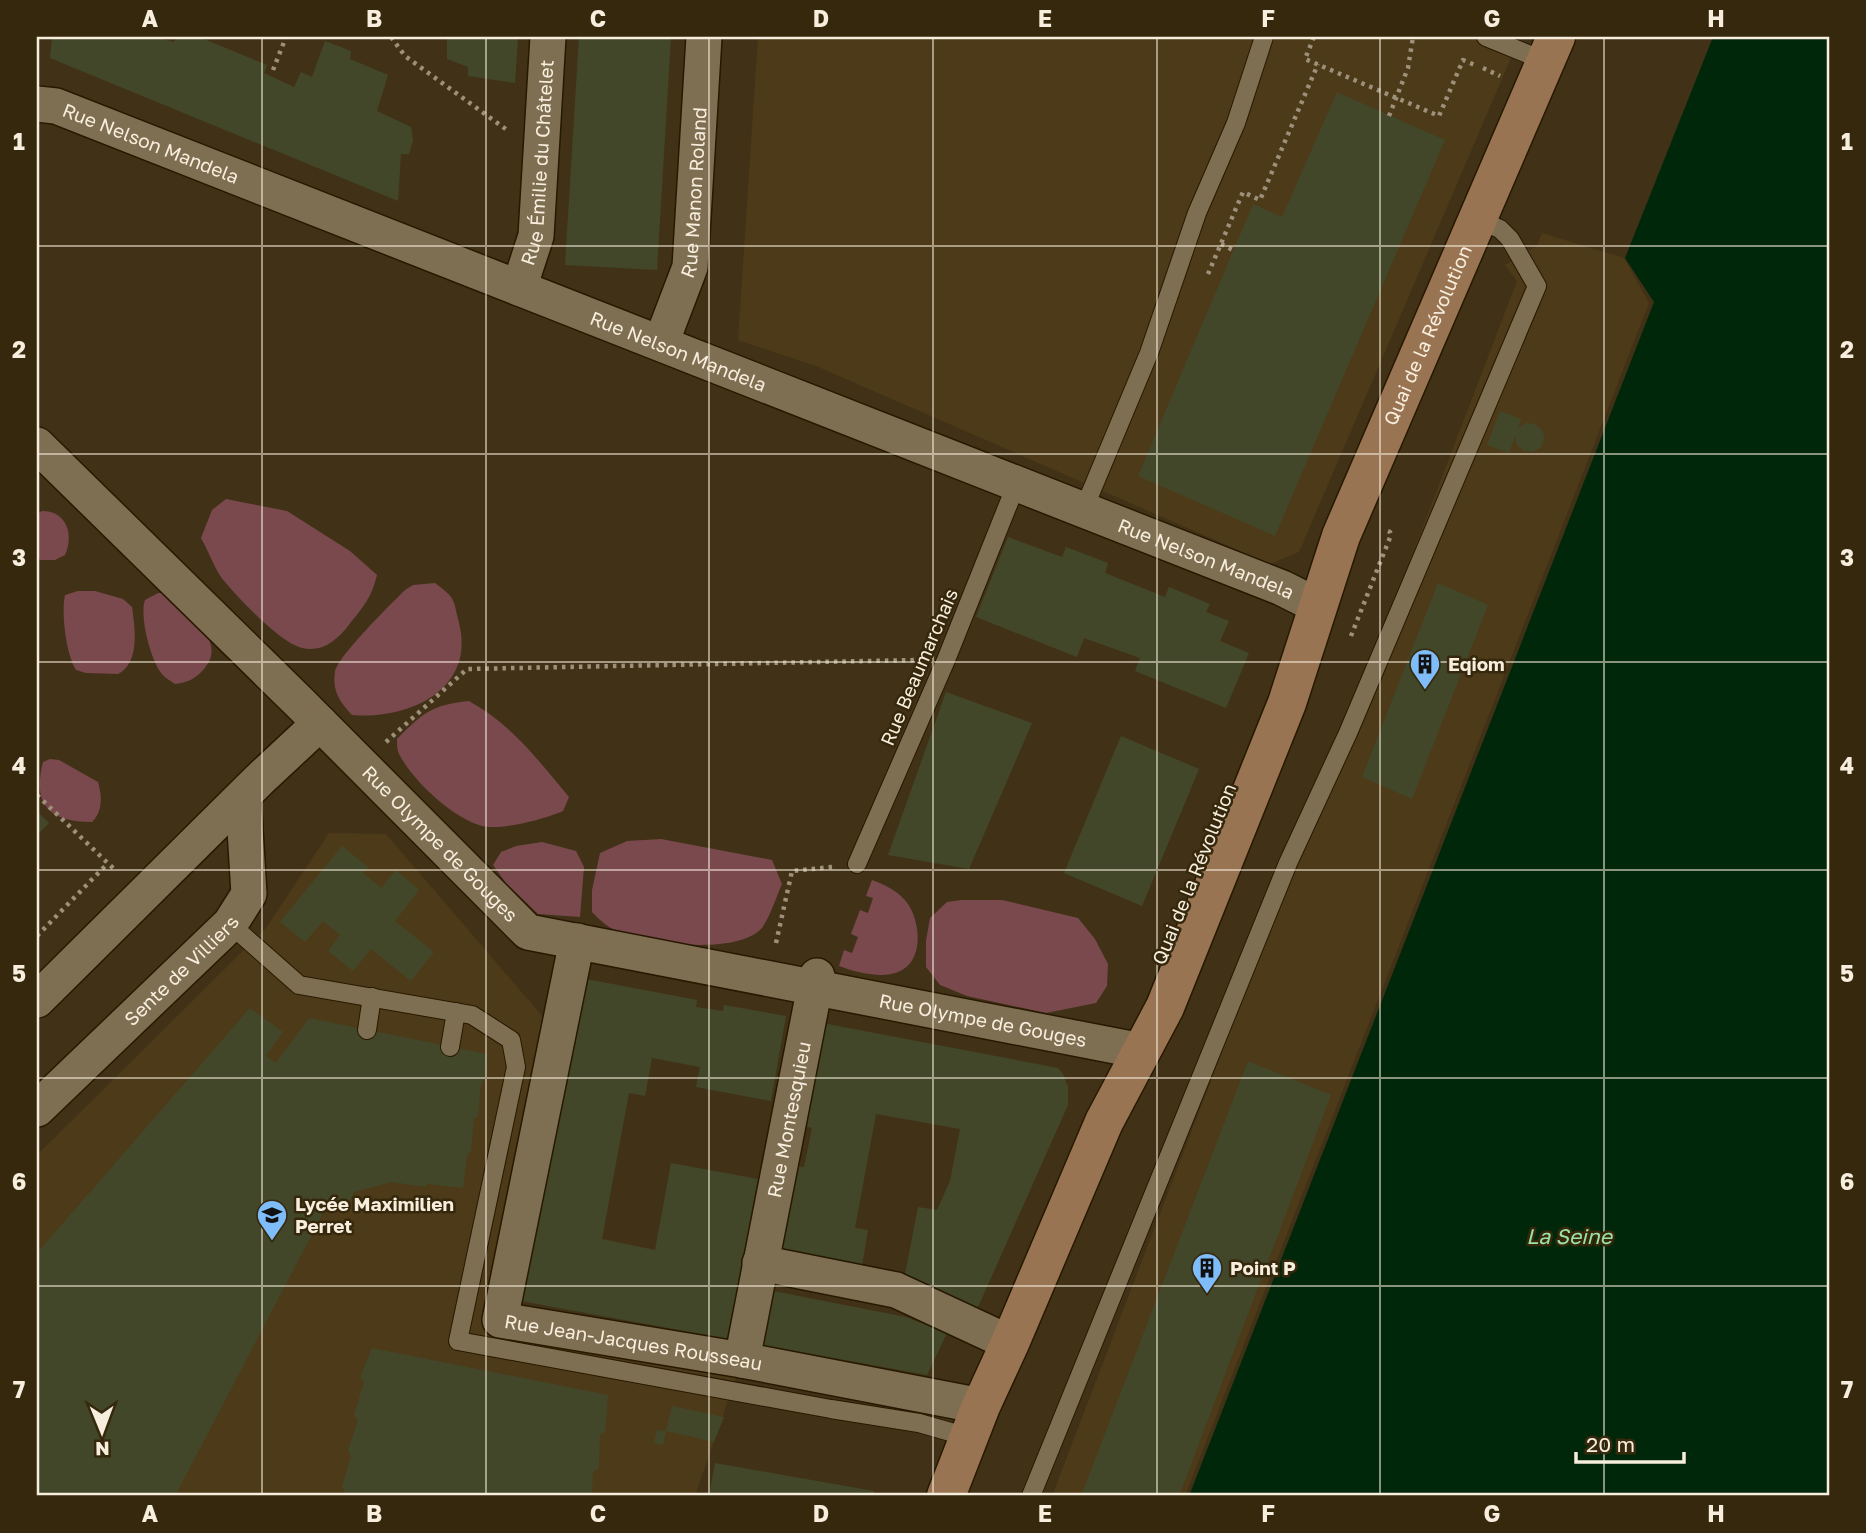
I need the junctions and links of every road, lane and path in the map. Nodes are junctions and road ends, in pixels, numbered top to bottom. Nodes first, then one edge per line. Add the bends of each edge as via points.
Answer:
1 (286, 37) edge
2 (548, 37) edge
3 (704, 37) edge
4 (1264, 37) edge
5 (1314, 37) edge
6 (1413, 37) edge
7 (1486, 37) edge
8 (394, 39) edge
9 (1551, 49) edge
10 (1318, 65) junction
11 (273, 70) dead end
12 (1504, 78) dead end
13 (1396, 97) junction
14 (37, 104) edge
15 (1389, 116) dead end
16 (509, 132) dead end
17 (1477, 219) junction
18 (1221, 244) junction
19 (1233, 250) dead end
20 (1206, 278) dead end
21 (519, 288) junction
22 (661, 343) junction
23 (37, 445) edge
24 (1016, 485) junction
25 (1083, 511) junction
26 (1391, 536) dead end
27 (1312, 621) junction
28 (1355, 626) dead end
29 (946, 660) junction
30 (320, 723) junction
31 (361, 765) junction
32 (37, 795) edge
33 (243, 797) junction
34 (108, 863) junction
35 (857, 864) joint
36 (142, 897) junction
37 (230, 924) junction
38 (37, 936) edge
39 (577, 941) junction
40 (768, 978) junction
41 (816, 981) junction
42 (372, 997) junction
43 (37, 1000) edge
44 (456, 1012) junction
45 (367, 1030) dead end
46 (450, 1047) dead end
47 (1126, 1048) junction
48 (37, 1109) edge
49 (1104, 1122) junction
50 (760, 1263) junction
51 (1010, 1343) junction
52 (742, 1360) junction
53 (975, 1421) junction
54 (946, 1496) edge
55 (1031, 1496) edge

1 - 11 path
2 - 21 street, Rue Émilie du Châtelet via 536,236
3 - 22 street, Rue Manon Roland via 690,267
4 - 25 lane via 1149,353
5 - 10 path via 1305,59
6 - 13 path via 1408,68
7 - 9 lane
8 - 16 path via 405,56
9 - 17 main road, Quai de la Révolution
10 - 13 path
10 - 18 path via 1260,200 1243,192
12 - 13 path via 1463,60 1439,116
13 - 15 path
14 - 21 street, Rue Nelson Mandela via 56,106
17 - 27 main road, Quai de la Révolution via 1345,529
17 - 55 lane via 1510,239 1538,286 1288,863
18 - 19 path
18 - 20 path
21 - 22 street, Rue Nelson Mandela
22 - 24 street, Rue Nelson Mandela
23 - 30 street, Rue Olympe de Gouges
24 - 25 street, Rue Nelson Mandela
24 - 29 lane, Rue Beaumarchais
25 - 27 street, Rue Nelson Mandela via 1282,589
26 - 28 path
27 - 47 main road, Quai de la Révolution via 1266,695 1193,868
27 - 49 main road, Quai de la Révolution via 1287,703 1165,1007
29 - 31 path via 467,670
29 - 35 lane, Rue Beaumarchais
30 - 31 street, Rue Olympe de Gouges
30 - 33 street
31 - 39 street, Rue Olympe de Gouges via 528,932
32 - 34 path
33 - 36 street
33 - 37 street, Sente de Villiers via 249,894
34 - 36 path
34 - 38 path
35 - 40 path via 792,871
36 - 43 street
37 - 42 lane via 299,985
37 - 48 street, Sente de Villiers
39 - 40 street, Rue Olympe de Gouges
39 - 52 street, Rue Jean-Jacques Rousseau via 500,1320
40 - 41 street, Rue Olympe de Gouges
41 - 47 street, Rue Olympe de Gouges
41 - 50 street, Rue Montesquieu
42 - 44 lane
42 - 45 lane
44 - 46 lane
44 - 53 lane via 472,1015 511,1040 516,1067 458,1341 919,1423
47 - 49 main road, Quai de la Révolution
49 - 51 main road, Quai de la Révolution
50 - 51 street via 896,1290
50 - 52 street, Rue Montesquieu
51 - 53 main road, Quai de la Révolution
52 - 53 street, Rue Jean-Jacques Rousseau
53 - 54 main road, Quai de la Révolution

